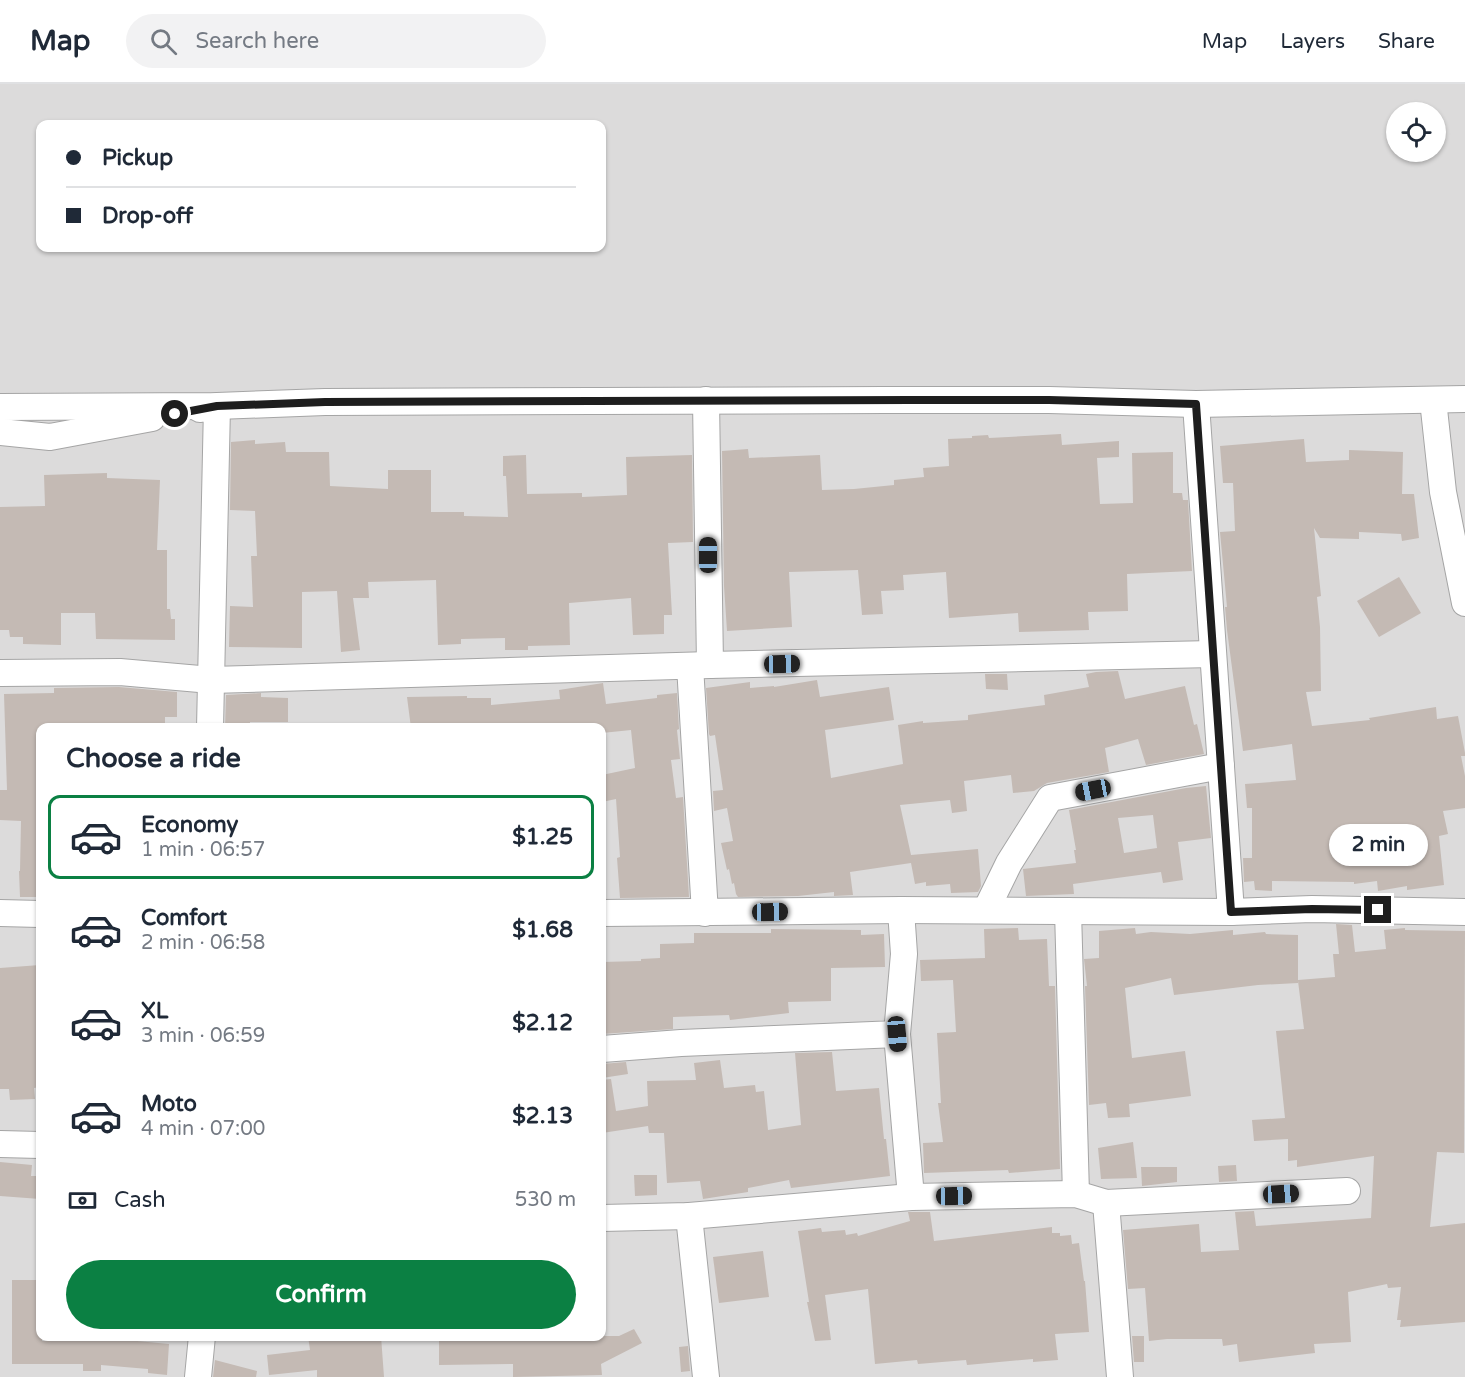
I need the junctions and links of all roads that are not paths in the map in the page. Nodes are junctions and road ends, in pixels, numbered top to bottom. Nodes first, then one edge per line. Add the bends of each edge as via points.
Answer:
1 (1465, 399) edge
2 (706, 400) junction
3 (1433, 400) junction
4 (1196, 404) junction
5 (217, 406) junction
6 (0, 407) edge
7 (0, 432) edge
8 (1465, 603) edge
9 (1213, 654) junction
10 (700, 666) junction
11 (0, 673) edge
12 (211, 680) junction
13 (210, 723) edge
14 (1221, 766) junction
15 (901, 910) junction
16 (986, 910) junction
17 (1068, 911) junction
18 (1231, 912) junction
19 (1465, 912) edge
20 (0, 913) edge
21 (606, 913) edge
22 (705, 913) junction
23 (36, 914) edge
24 (897, 1034) junction
25 (606, 1049) edge
26 (0, 1144) edge
27 (36, 1145) edge
28 (1347, 1191) dead end
29 (1076, 1194) junction
30 (911, 1197) junction
31 (1106, 1203) junction
32 (689, 1216) junction
33 (606, 1218) edge
34 (201, 1341) edge
35 (198, 1377) edge
36 (706, 1377) edge
37 (1120, 1377) edge

1 - 3 street
2 - 4 street
2 - 5 street
2 - 10 street
3 - 4 street
3 - 8 street via 1443,492
4 - 9 street
5 - 6 street
5 - 7 street via 50,438
5 - 12 street
9 - 10 street
9 - 14 street
10 - 12 street
10 - 22 street
11 - 12 street via 120,672
12 - 13 street
14 - 16 street via 1050,798 1009,863
14 - 18 street
15 - 16 street
15 - 22 street
15 - 24 street via 904,954
16 - 17 street
17 - 18 street
17 - 29 street
18 - 19 street
20 - 23 street
21 - 22 street
24 - 25 street
24 - 30 street
26 - 27 street
28 - 31 street
29 - 30 street
29 - 31 street
30 - 32 street
31 - 37 street
32 - 33 street
32 - 36 street
34 - 35 street

